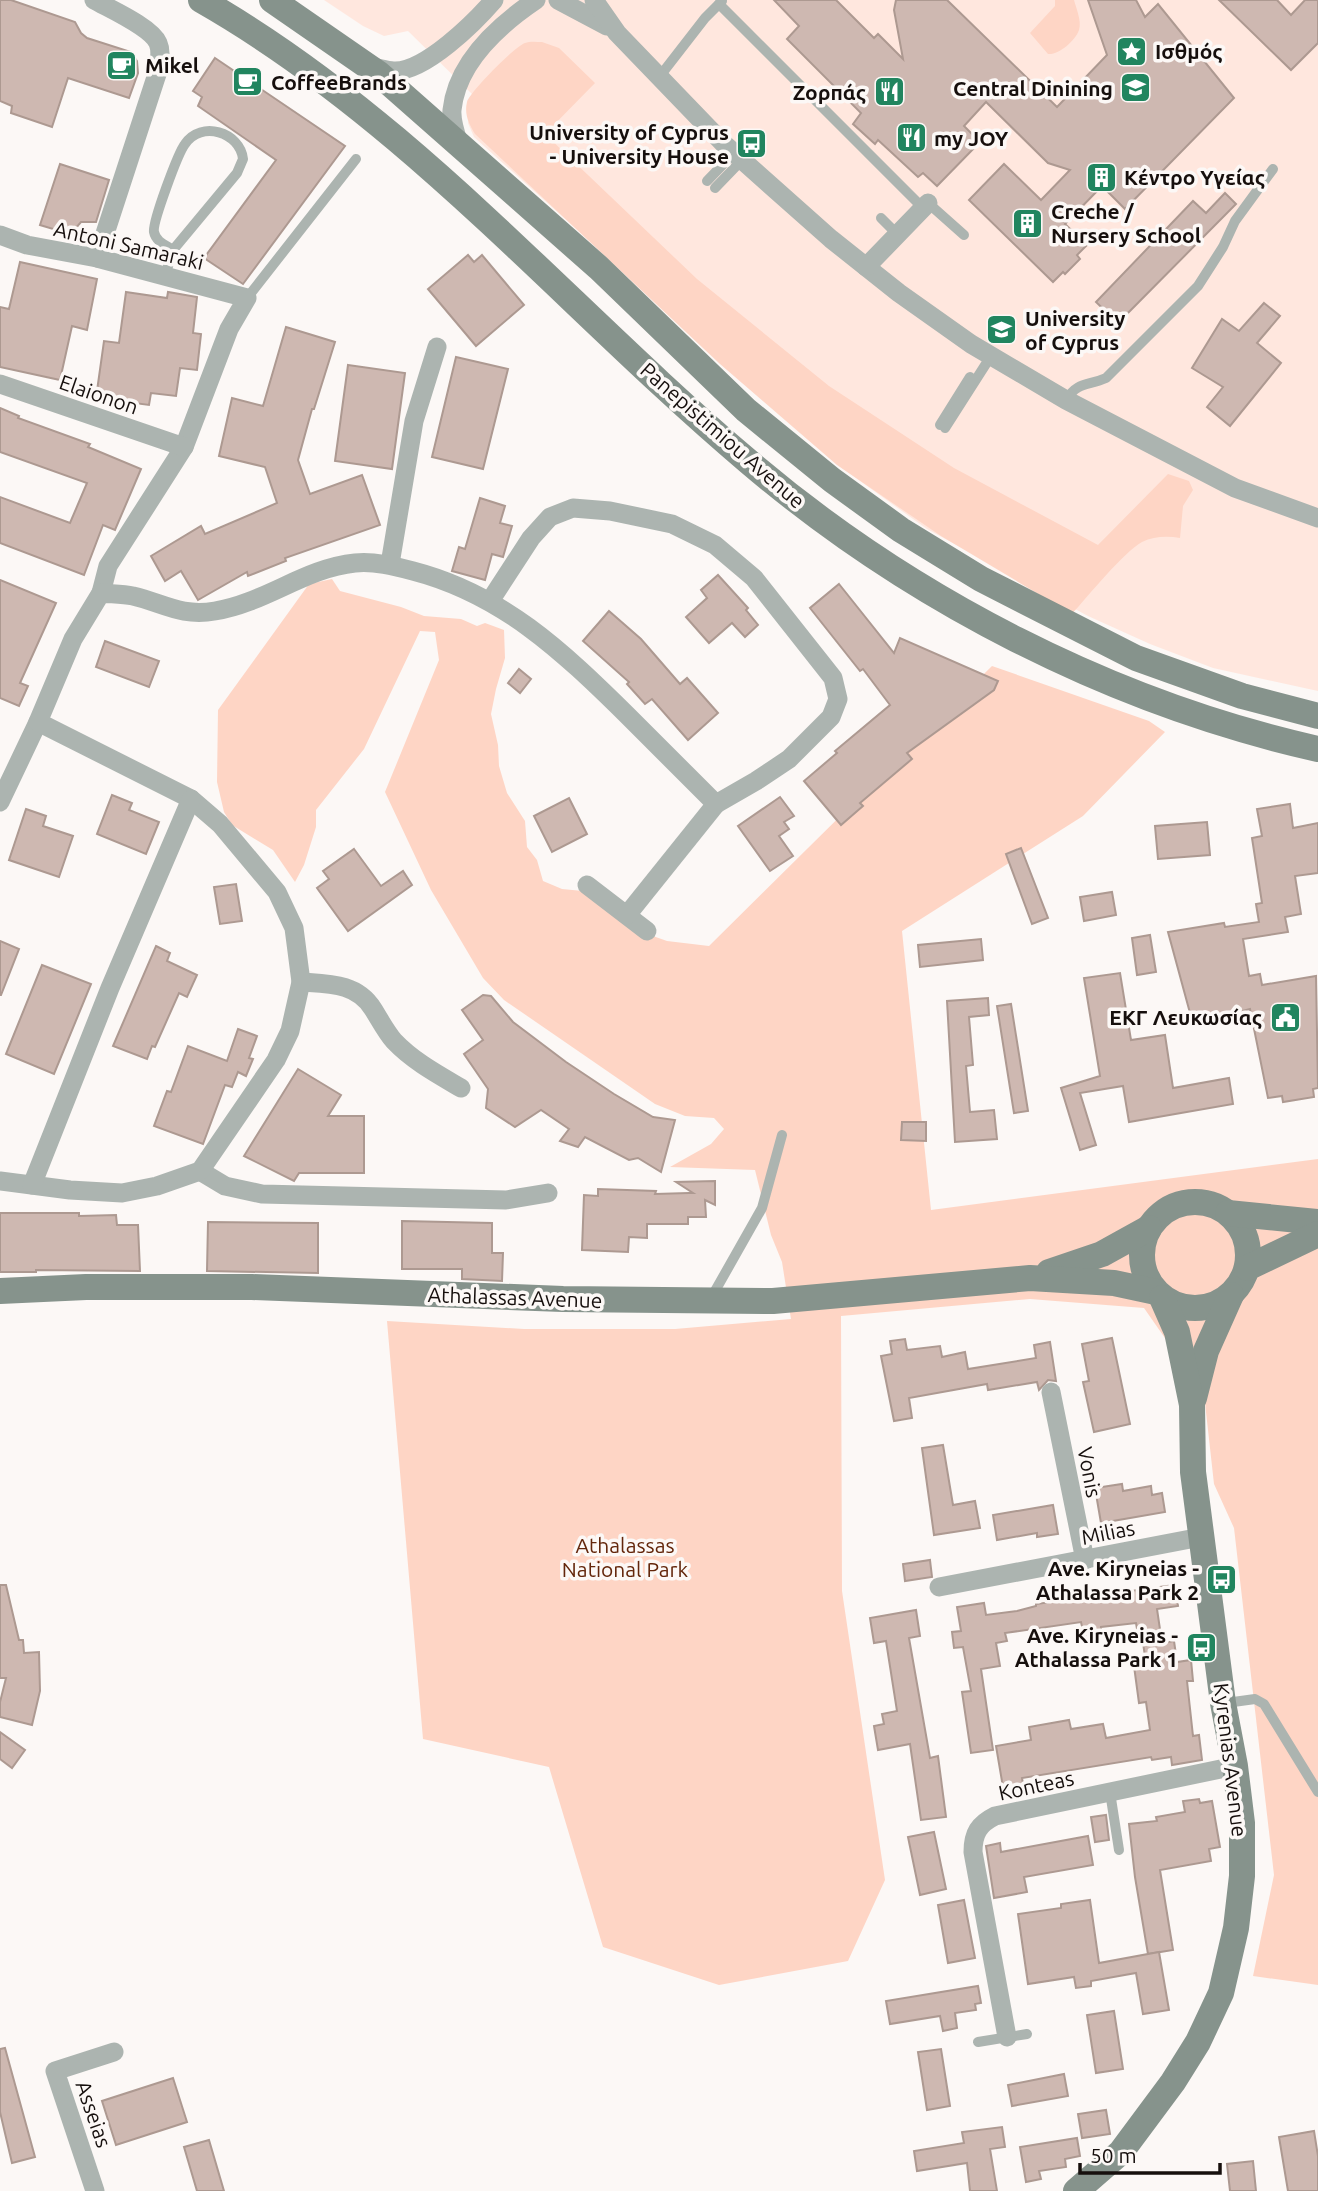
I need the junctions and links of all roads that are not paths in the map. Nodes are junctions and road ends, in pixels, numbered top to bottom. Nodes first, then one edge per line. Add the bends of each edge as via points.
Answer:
1 (94, 0) edge
2 (201, 0) edge
3 (272, 0) edge
4 (494, 0) edge
5 (536, 0) edge
6 (558, 0) edge
7 (594, 0) edge
8 (720, 2) edge
9 (617, 33) junction
10 (368, 66) junction
11 (660, 76) junction
12 (460, 147) junction
13 (738, 156) junction
14 (356, 159) dead end
15 (1273, 169) dead end
16 (711, 184) dead end
17 (925, 206) junction
18 (881, 218) dead end
19 (897, 234) junction
20 (0, 235) edge
21 (964, 235) dead end
22 (173, 250) junction
23 (97, 258) junction
24 (866, 267) junction
25 (165, 276) junction
26 (247, 299) junction
27 (437, 347) dead end
28 (989, 355) junction
29 (0, 384) edge
30 (1066, 400) junction
31 (942, 426) dead end
32 (184, 447) junction
33 (1318, 518) edge
34 (390, 564) junction
35 (101, 593) junction
36 (491, 601) junction
37 (1318, 716) edge
38 (38, 722) junction
39 (1318, 749) edge
40 (191, 799) junction
41 (0, 802) edge
42 (716, 804) junction
43 (587, 885) dead end
44 (627, 915) junction
45 (647, 932) dead end
46 (301, 982) junction
47 (461, 1088) dead end
48 (782, 1135) dead end
49 (200, 1171) junction
50 (0, 1181) edge
51 (32, 1185) junction
52 (548, 1193) dead end
53 (1228, 1213) junction
54 (1318, 1222) edge
55 (1149, 1228) junction
56 (1318, 1234) edge
57 (1247, 1268) junction
58 (1030, 1278) junction
59 (0, 1291) edge
60 (1159, 1295) junction
61 (1231, 1295) junction
62 (714, 1301) junction
63 (1051, 1392) dead end
64 (1192, 1405) junction
65 (1202, 1538) junction
66 (1085, 1560) junction
67 (939, 1587) dead end
68 (1223, 1703) junction
69 (1235, 1766) junction
70 (1110, 1792) junction
71 (1318, 1792) edge
72 (1119, 1850) dead end
73 (1027, 2034) dead end
74 (1007, 2037) junction
75 (978, 2042) dead end
76 (114, 2052) dead end
77 (95, 2191) edge
78 (1076, 2191) edge

1 - 23 street via 143,27 157,40 160,51 158,71
2 - 39 main road, Panepistimiou Avenue via 304,67 450,185 677,399 856,544 958,608 1056,660 1205,719
3 - 10 main road, Panepistimiou Avenue
4 - 10 street via 427,61 394,72
5 - 12 street via 502,26 472,57 462,75 452,111
6 - 9 street
7 - 9 street
8 - 11 lane
8 - 17 lane
9 - 11 street
10 - 12 main road, Panepistimiou Avenue
11 - 13 street
12 - 37 main road, Panepistimiou Avenue via 599,268 746,410 901,530 981,579 1136,658 1242,696
13 - 16 lane
13 - 24 street
14 - 26 lane
15 - 30 lane via 1235,221 1198,286 1106,378 1072,390
17 - 19 street
17 - 21 lane
18 - 19 lane
19 - 24 street
20 - 23 street, Antoni Samaraki via 27,245
22 - 22 lane via 237,173 243,159 239,146 216,131 206,131 185,143 159,208 154,236
22 - 25 lane
23 - 25 street, Antoni Samaraki
24 - 28 street
25 - 26 street, Antoni Samaraki
26 - 32 street via 229,329
27 - 34 street via 414,421
28 - 30 street
28 - 31 lane
29 - 32 street, Elaionon
30 - 33 street via 1234,488
32 - 35 street via 108,566
34 - 35 street via 356,563 321,570 254,601 214,612 175,611 132,596
34 - 36 street via 434,576
35 - 38 street via 73,639
36 - 42 street via 576,665
36 - 42 street via 531,538 550,517 573,508 672,524 715,545 754,578 832,678 838,699 831,717 789,758
38 - 40 street
38 - 41 street
40 - 46 street via 220,824 276,892 294,928
40 - 51 street
42 - 44 street
43 - 44 street
44 - 45 street
46 - 47 street via 357,991 393,1040 419,1063
46 - 49 street via 290,1031 276,1060
48 - 62 lane via 762,1208 715,1291
49 - 51 street via 122,1193
49 - 52 street via 225,1186 262,1194 506,1200
50 - 51 street
53 - 54 main road
53 - 55 main road via 1204,1202 1179,1204 1157,1217
53 - 57 main road via 1245,1238
55 - 58 main road, Athalassas Avenue via 1102,1254
55 - 60 main road via 1142,1247 1143,1266
56 - 57 main road
57 - 61 main road
58 - 60 main road, Athalassas Avenue via 1114,1283
58 - 62 main road, Athalassas Avenue via 773,1301
59 - 62 main road, Athalassas Avenue via 253,1287
60 - 61 main road via 1175,1305 1205,1308
60 - 64 main road, Kyrenias Avenue via 1177,1332
61 - 64 main road, Kyrenias Avenue via 1206,1351
63 - 66 street, Vonis
64 - 65 main road, Kyrenias Avenue via 1193,1472
65 - 66 street, Milias
65 - 68 main road, Kyrenias Avenue
66 - 67 street, Milias
68 - 69 main road, Kyrenias Avenue
68 - 71 lane via 1255,1699 1264,1704
69 - 70 street, Konteas
69 - 78 main road, Kyrenias Avenue via 1242,1823 1241,1876 1236,1928 1221,1993 1173,2082 1121,2152
70 - 72 lane
70 - 74 street, Konteas via 995,1816 982,1822 973,1837
73 - 74 lane
74 - 75 lane
76 - 77 street, Asseias via 55,2071

